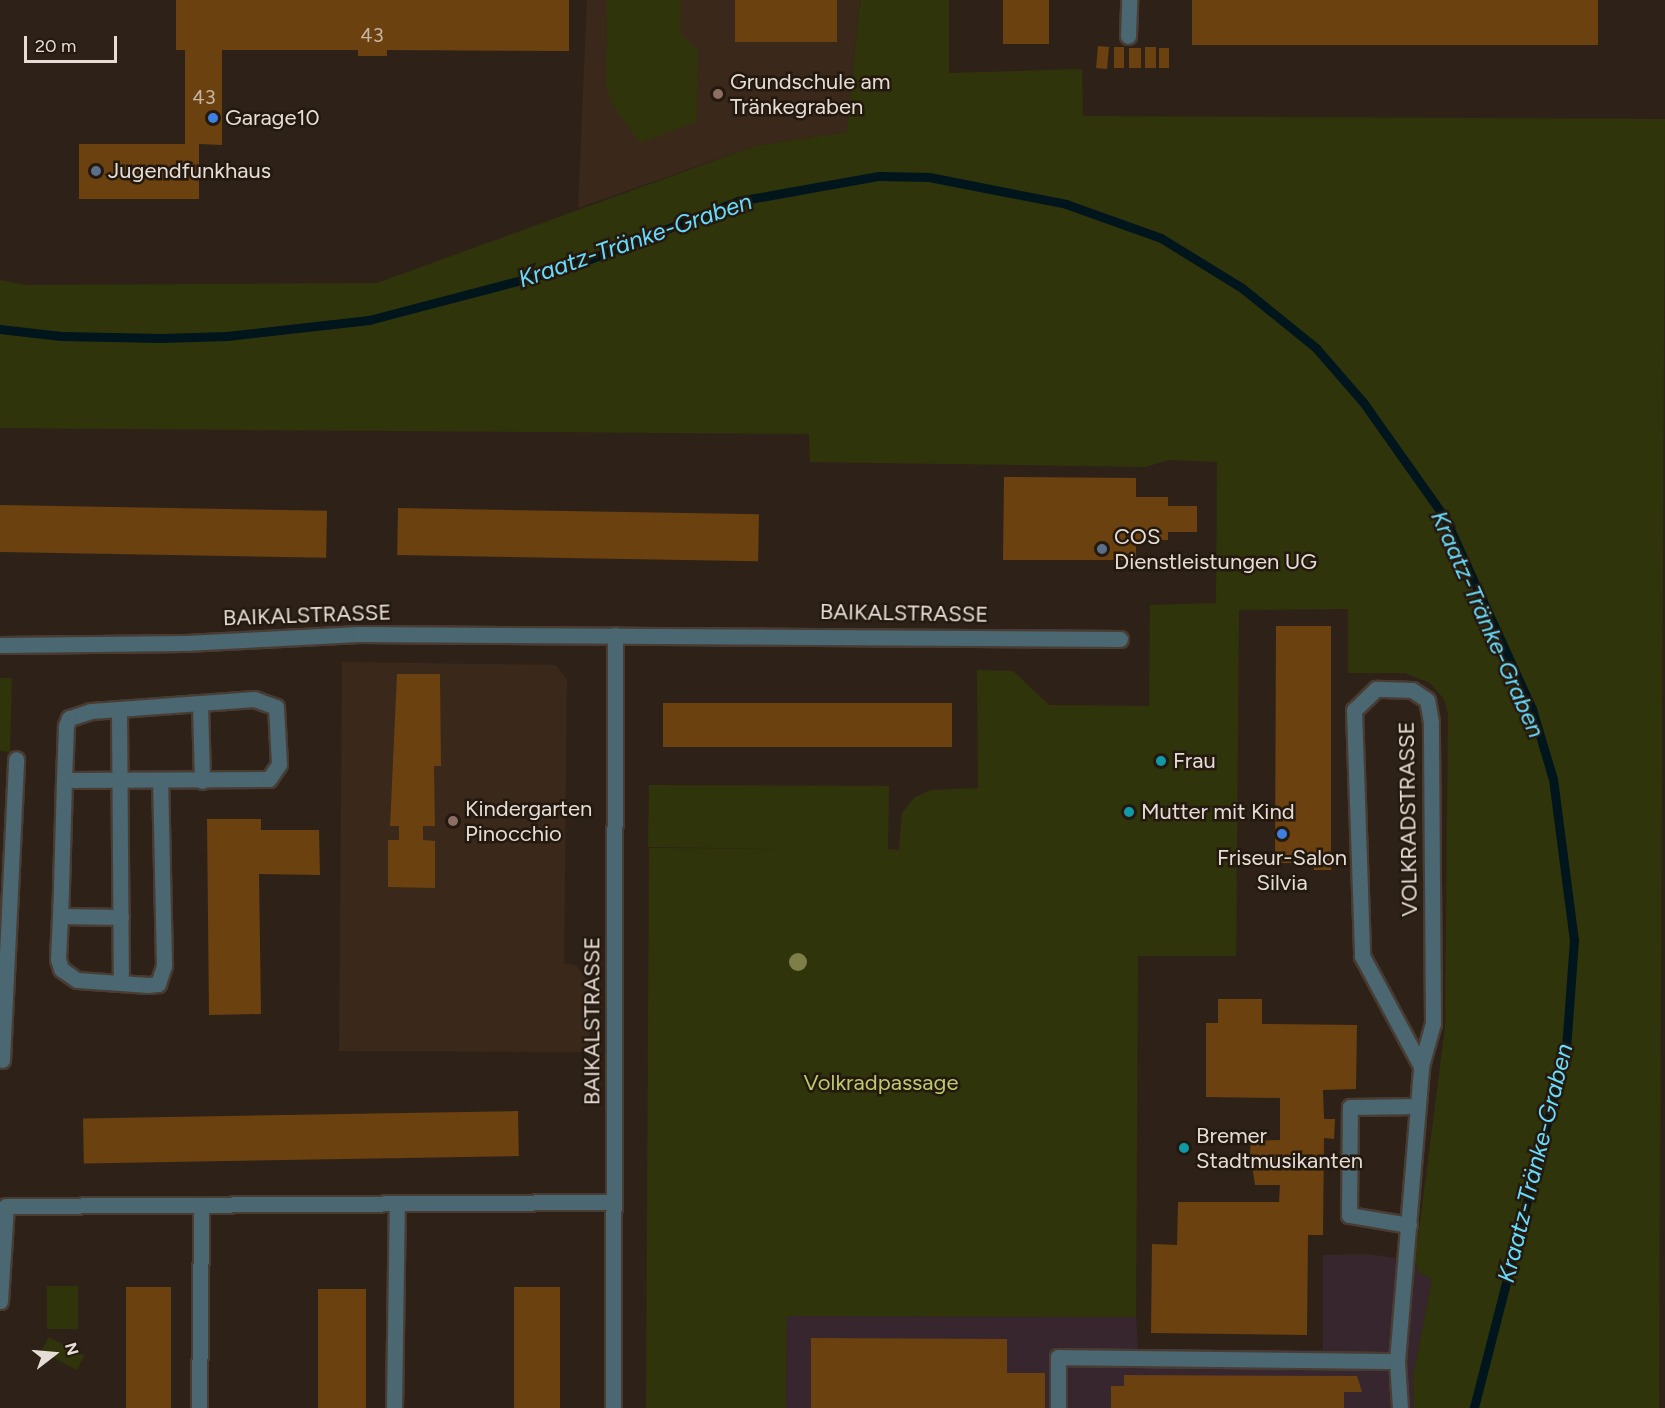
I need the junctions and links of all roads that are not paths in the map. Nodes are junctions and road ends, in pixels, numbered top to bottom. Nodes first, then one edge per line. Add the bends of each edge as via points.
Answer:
1 (1129, 0) edge
2 (1128, 36) dead end
3 (615, 635) junction
4 (1120, 639) dead end
5 (0, 645) edge
6 (200, 703) junction
7 (119, 709) junction
8 (16, 759) dead end
9 (64, 780) junction
10 (120, 780) junction
11 (160, 780) junction
12 (202, 781) junction
13 (60, 916) junction
14 (121, 917) junction
15 (121, 983) junction
16 (2, 1060) dead end
17 (1421, 1066) junction
18 (1418, 1106) junction
19 (613, 1202) junction
20 (398, 1203) junction
21 (201, 1204) junction
22 (1408, 1225) junction
23 (0, 1301) edge
24 (1397, 1361) junction
25 (199, 1408) edge
26 (394, 1408) edge
27 (613, 1408) edge
28 (1059, 1408) edge
29 (1400, 1408) edge

1 - 2 street
3 - 4 street, BAIKALSTRASSE
3 - 5 street, BAIKALSTRASSE via 359,634 186,643
3 - 19 street, BAIKALSTRASSE
6 - 7 street
6 - 12 street
6 - 12 street via 267,701 279,717 279,764 269,779
7 - 9 street via 78,712 69,718
7 - 10 street
8 - 16 street
9 - 10 street
9 - 13 street
10 - 11 street
10 - 14 street
11 - 12 street
11 - 15 street via 162,978 148,986
13 - 14 street
13 - 15 street via 58,959 67,977
14 - 15 street
17 - 17 street, VOLKRADSTRASSE via 1433,1023 1431,722 1426,700 1412,690 1376,689 1354,710 1362,956
17 - 18 street, VOLKRADSTRASSE
18 - 22 street, VOLKRADSTRASSE
18 - 22 street via 1350,1107 1349,1215
19 - 20 street
19 - 27 street, BAIKALSTRASSE
20 - 21 street
20 - 26 street
21 - 23 street via 6,1206
21 - 25 street
22 - 24 street, VOLKRADSTRASSE
24 - 28 street via 1058,1357
24 - 29 street, VOLKRADSTRASSE

